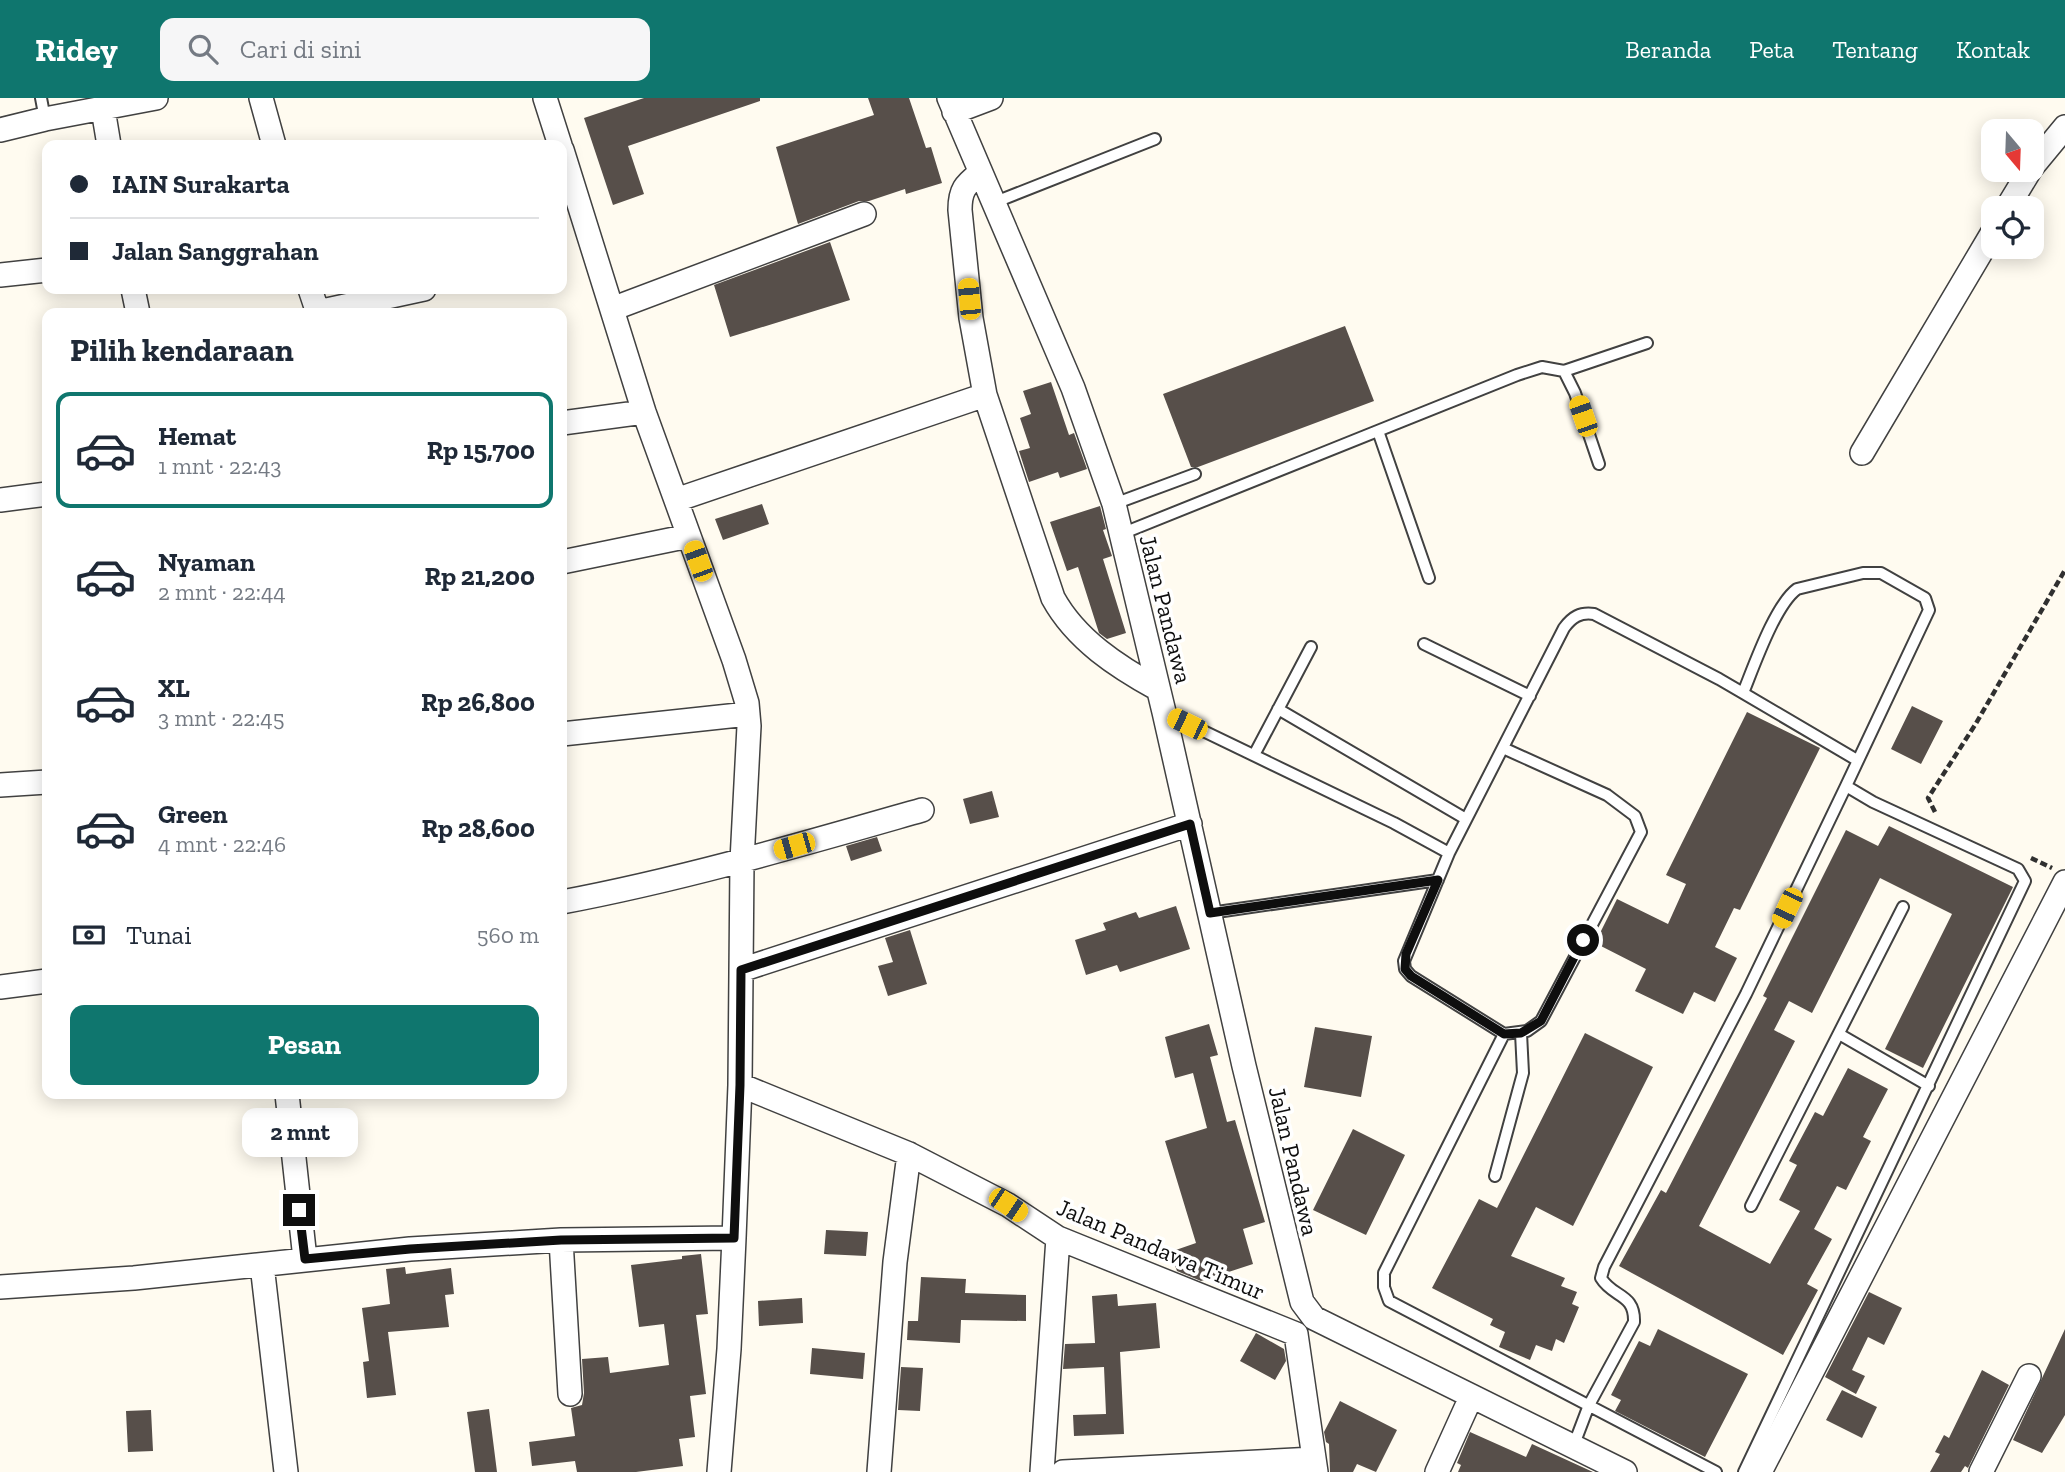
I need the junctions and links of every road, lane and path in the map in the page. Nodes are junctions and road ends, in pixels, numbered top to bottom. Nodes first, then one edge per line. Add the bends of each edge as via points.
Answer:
1 (156, 98) edge
2 (261, 98) edge
3 (545, 98) edge
4 (991, 98) edge
5 (952, 105) edge
6 (43, 108) edge
7 (103, 109) junction
8 (2065, 127) edge
9 (0, 130) edge
10 (1155, 139) dead end
11 (108, 140) edge
12 (273, 140) edge
13 (558, 140) edge
14 (2044, 152) edge
15 (567, 166) edge
16 (980, 173) junction
17 (993, 204) junction
18 (864, 214) dead end
19 (1981, 252) edge
20 (42, 271) edge
21 (0, 275) edge
22 (401, 294) edge
23 (337, 308) edge
24 (612, 309) junction
25 (1647, 343) dead end
26 (1564, 371) junction
27 (985, 396) junction
28 (644, 412) junction
29 (567, 422) edge
30 (1378, 431) junction
31 (1862, 453) dead end
32 (1599, 464) dead end
33 (1195, 474) dead end
34 (42, 495) edge
35 (0, 500) edge
36 (676, 500) junction
37 (1114, 504) junction
38 (1121, 534) junction
39 (689, 536) junction
40 (567, 561) edge
41 (2065, 570) edge
42 (1429, 578) dead end
43 (1424, 644) dead end
44 (1311, 647) dead end
45 (1158, 690) junction
46 (1743, 694) junction
47 (1530, 696) junction
48 (1278, 709) junction
49 (1164, 712) junction
50 (748, 714) junction
51 (567, 733) edge
52 (1503, 748) junction
53 (1254, 755) junction
54 (1857, 760) junction
55 (42, 782) edge
56 (0, 785) edge
57 (1846, 786) junction
58 (922, 810) dead end
59 (1945, 817) dead end
60 (1466, 819) junction
61 (1190, 824) junction
62 (1449, 853) junction
63 (2029, 857) dead end
64 (742, 860) junction
65 (2059, 875) edge
66 (1438, 880) junction
67 (567, 901) edge
68 (1903, 907) dead end
69 (1210, 913) junction
70 (741, 970) junction
71 (42, 982) edge
72 (0, 987) edge
73 (1521, 1033) junction
74 (1504, 1034) junction
75 (1839, 1034) junction
76 (740, 1085) junction
77 (1929, 1086) junction
78 (288, 1099) edge
79 (909, 1154) junction
80 (1495, 1176) dead end
81 (1751, 1206) dead end
82 (734, 1238) junction
83 (1058, 1238) junction
84 (561, 1240) junction
85 (305, 1259) junction
86 (262, 1265) junction
87 (0, 1287) edge
88 (1310, 1315) junction
89 (1296, 1334) junction
90 (2029, 1376) dead end
91 (570, 1394) dead end
92 (1471, 1397) junction
93 (1589, 1405) junction
94 (1573, 1447) junction
95 (1315, 1466) edge
96 (1597, 1466) edge
97 (286, 1472) edge
98 (719, 1472) edge
99 (879, 1472) edge
100 (1042, 1472) edge
101 (1063, 1472) edge
102 (1437, 1472) edge
103 (1625, 1472) edge
104 (1716, 1472) edge
105 (1744, 1472) edge
106 (1760, 1472) edge
107 (1981, 1472) edge

1 - 7 street
2 - 12 street
3 - 13 street
4 - 5 street
5 - 16 street, Jalan Pandawa
6 - 7 street
6 - 9 street
7 - 11 street
8 - 14 street
10 - 17 lane
15 - 24 street
16 - 17 street, Jalan Pandawa
16 - 27 street via 964,186 960,209 971,318
17 - 37 street, Jalan Pandawa via 1073,388
18 - 24 street
19 - 31 street
20 - 21 street
22 - 23 street
24 - 28 street
25 - 26 lane
26 - 30 lane via 1542,367 1517,374
26 - 32 lane
27 - 36 street
27 - 45 street via 1058,608 1098,651
28 - 29 street
28 - 36 street
30 - 38 lane
30 - 42 lane
33 - 37 lane
34 - 35 street
36 - 39 street
37 - 38 street, Jalan Pandawa
38 - 45 street, Jalan Pandawa
39 - 40 street
39 - 50 street
41 - 59 path via 1928,798 1933,811
43 - 47 lane
44 - 48 lane
45 - 49 street, Jalan Pandawa
46 - 47 lane via 1585,613 1564,628
46 - 54 lane
46 - 54 lane via 1780,608 1797,589 1881,573 1925,598 1929,610
47 - 52 lane
48 - 53 lane
48 - 60 lane
49 - 53 lane
49 - 61 street, Jalan Pandawa
50 - 51 street
50 - 64 street
52 - 60 lane
52 - 73 lane via 1607,795 1635,816 1641,832 1541,1021
53 - 62 lane
54 - 57 lane
55 - 56 street
57 - 77 lane via 2018,869 2025,878
57 - 93 lane via 1746,994 1604,1267 1601,1278 1630,1303 1634,1322
58 - 64 street
60 - 62 lane
61 - 69 street, Jalan Pandawa
61 - 70 street
62 - 66 lane
63 - 65 path
64 - 67 street
64 - 70 street
65 - 106 street
66 - 69 lane
66 - 74 lane via 1406,954 1405,969
68 - 75 lane
69 - 88 street, Jalan Pandawa via 1296,1283
70 - 76 street
71 - 72 street
73 - 74 lane
73 - 80 lane via 1523,1073
74 - 93 lane via 1384,1273 1384,1290 1391,1303
75 - 77 lane
75 - 81 lane
76 - 79 street, Jalan Pandawa Timur
76 - 82 street
77 - 105 lane
78 - 85 street
79 - 83 street, Jalan Pandawa Timur via 1008,1205
79 - 99 street via 895,1262
82 - 84 street
82 - 98 street
83 - 89 street, Jalan Pandawa Timur
83 - 100 street
84 - 85 street
84 - 91 street
85 - 86 street
86 - 87 street
86 - 97 street
88 - 89 street
88 - 92 street
89 - 95 street
90 - 107 street
92 - 94 street
92 - 102 street
93 - 94 lane
93 - 104 lane
94 - 96 street
95 - 101 street
96 - 103 street

